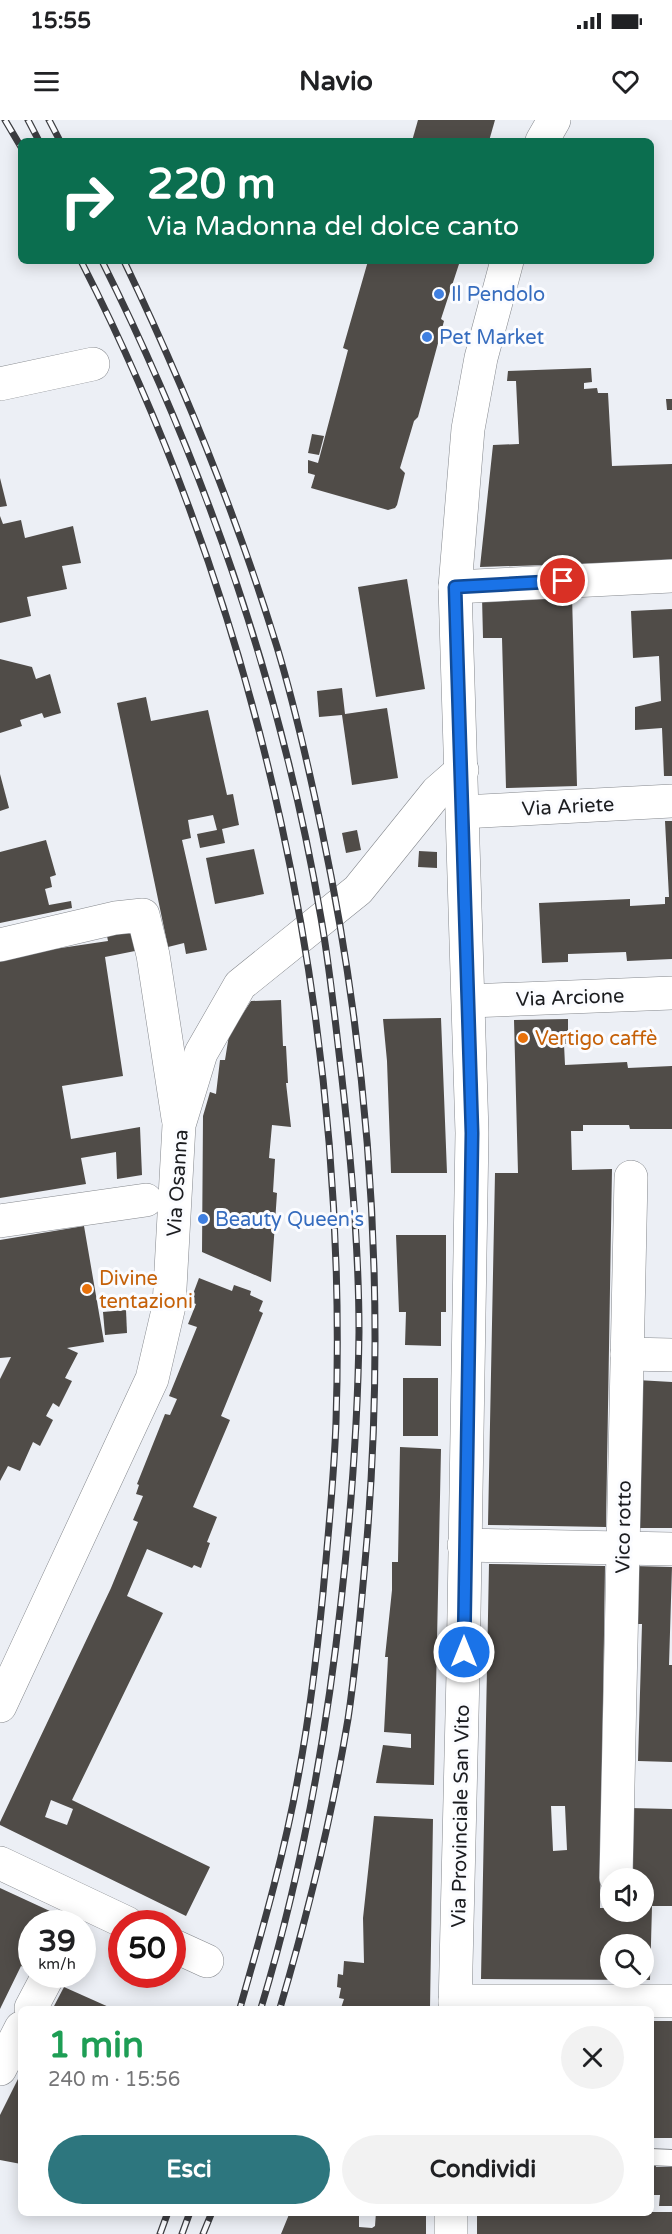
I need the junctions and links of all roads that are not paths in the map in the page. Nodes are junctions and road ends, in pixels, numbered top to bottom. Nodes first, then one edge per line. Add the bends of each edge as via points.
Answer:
1 (541, 120) edge
2 (554, 120) edge
3 (538, 138) edge
4 (544, 138) edge
5 (506, 264) edge
6 (93, 364) dead end
7 (0, 384) edge
8 (672, 576) edge
9 (455, 587) junction
10 (462, 770) junction
11 (672, 801) edge
12 (463, 812) junction
13 (0, 945) edge
14 (672, 993) edge
15 (469, 1001) junction
16 (201, 1053) junction
17 (168, 1057) junction
18 (179, 1125) junction
19 (631, 1177) dead end
20 (146, 1200) dead end
21 (0, 1221) edge
22 (627, 1354) junction
23 (672, 1355) edge
24 (464, 1545) junction
25 (622, 1548) junction
26 (672, 1549) edge
27 (0, 1706) edge
28 (0, 1863) edge
29 (615, 1868) edge
30 (76, 1910) edge
31 (186, 1951) edge
32 (207, 1961) dead end
33 (42, 1988) edge
34 (672, 2001) edge
35 (455, 2005) edge
36 (32, 2006) edge
37 (18, 2034) edge
38 (0, 2069) edge
39 (654, 2157) edge
40 (672, 2158) edge
41 (451, 2216) edge
42 (451, 2234) edge

1 - 3 street
2 - 4 street
5 - 9 street, Via Provinciale San Vito via 481,358 468,429
6 - 7 street
8 - 9 street
9 - 10 street, Via Provinciale San Vito
10 - 12 street, Via Provinciale San Vito
10 - 16 street, Via Osanna via 437,792 358,890 240,985
11 - 12 street, Via Ariete
12 - 15 street, Via Provinciale San Vito
13 - 17 street via 143,915
14 - 15 street, Via Arcione
15 - 24 street, Via Provinciale San Vito via 472,1133
16 - 17 street
16 - 18 street, Via Osanna
17 - 18 street
18 - 27 street, Via Osanna via 169,1306 152,1379
19 - 22 street, Vico rotto
20 - 21 street
22 - 23 street
22 - 25 street, Vico rotto
24 - 25 street
24 - 35 street, Via Provinciale San Vito
25 - 26 street
25 - 29 street, Vico rotto
28 - 30 street
31 - 32 street
33 - 36 street
34 - 35 street
37 - 38 street
39 - 40 lane
41 - 42 street

